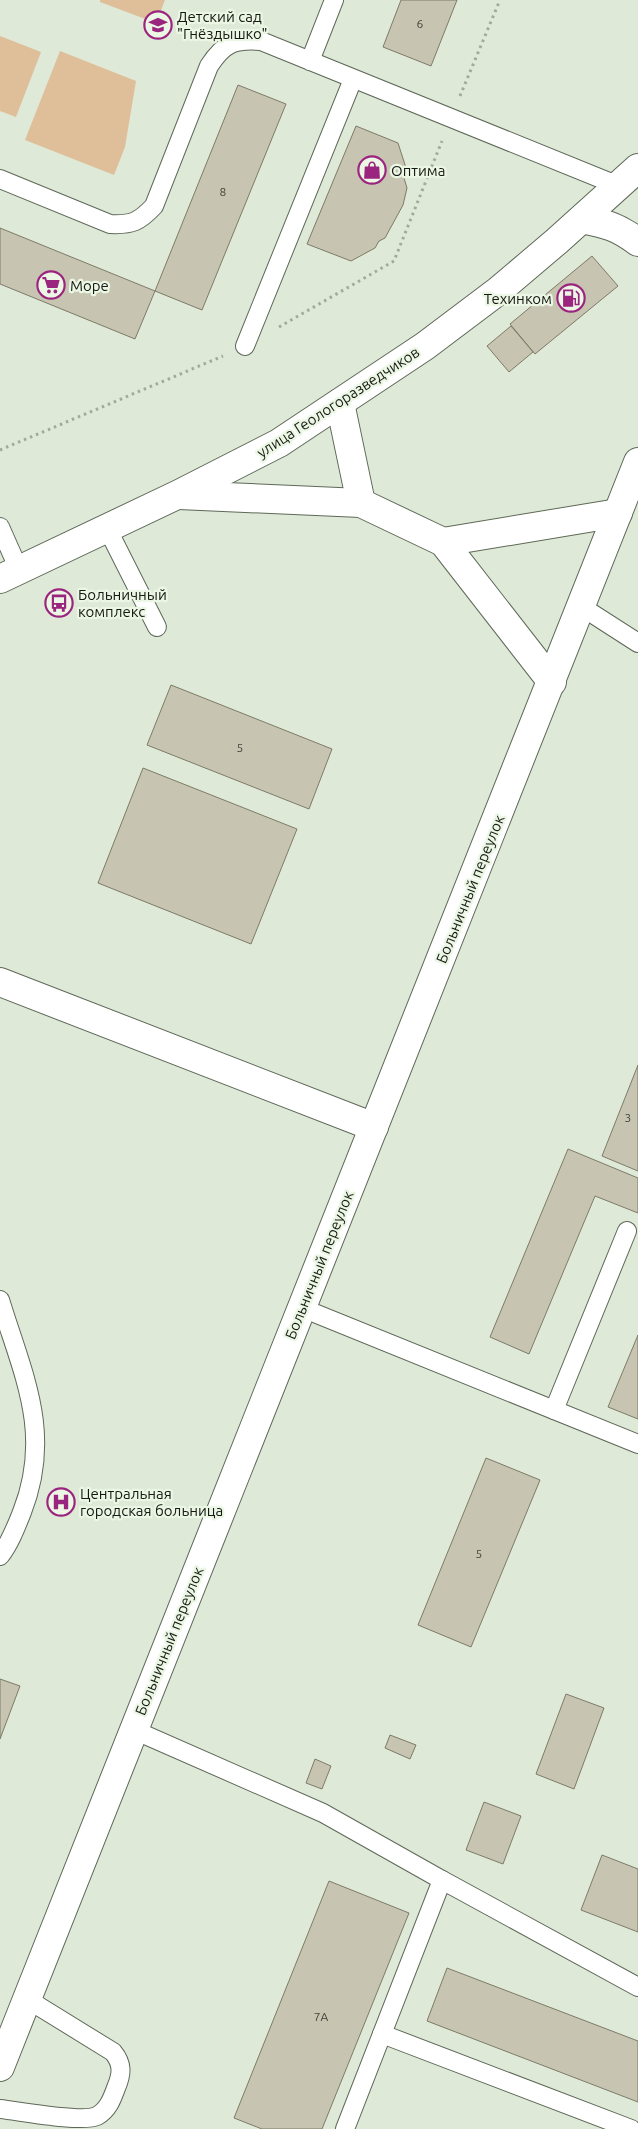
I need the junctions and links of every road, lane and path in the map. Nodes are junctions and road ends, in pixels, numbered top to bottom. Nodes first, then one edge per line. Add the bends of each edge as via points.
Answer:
1 (334, 0) edge
2 (500, 0) edge
3 (310, 61) junction
4 (353, 78) junction
5 (451, 119) junction
6 (638, 168) edge
7 (0, 179) edge
8 (619, 186) junction
9 (582, 219) junction
10 (638, 242) edge
11 (245, 346) junction
12 (340, 403) junction
13 (0, 450) edge
14 (638, 462) edge
15 (177, 495) junction
16 (361, 503) junction
17 (618, 513) junction
18 (0, 527) edge
19 (107, 528) junction
20 (443, 542) junction
21 (10, 574) edge
22 (582, 607) junction
23 (157, 627) dead end
24 (638, 643) edge
25 (552, 682) junction
26 (0, 982) edge
27 (374, 1127) junction
28 (627, 1231) dead end
29 (0, 1300) edge
30 (302, 1308) junction
31 (554, 1410) junction
32 (638, 1444) edge
33 (0, 1556) edge
34 (134, 1730) junction
35 (442, 1880) junction
36 (638, 1987) edge
37 (27, 1999) junction
38 (382, 2034) junction
39 (0, 2067) edge
40 (0, 2110) edge
41 (345, 2129) edge
42 (631, 2129) edge

1 - 3 lane
2 - 5 path
3 - 4 lane
3 - 7 lane via 261,41 241,40 219,50 209,66 154,206 143,218 127,225 110,224
4 - 5 lane
4 - 11 lane
5 - 8 lane
5 - 11 path via 394,261
6 - 8 street, улица Геологоразведчиков
8 - 9 street, улица Геологоразведчиков
9 - 10 street via 618,228
9 - 12 street, улица Геологоразведчиков via 498,291
11 - 13 path
12 - 15 street, улица Геологоразведчиков via 279,443
12 - 16 street
14 - 17 street, Больничный переулок
15 - 16 street
15 - 19 street, улица Геологоразведчиков
16 - 20 street
17 - 20 street
17 - 22 street, Больничный переулок
18 - 21 lane
19 - 21 street, улица Геологоразведчиков
19 - 23 lane
20 - 25 street
22 - 24 lane
22 - 25 street, Больничный переулок
25 - 27 street, Больничный переулок
26 - 27 street
27 - 30 street, Больничный переулок
28 - 31 lane
29 - 33 lane via 29,1392 36,1432 29,1493 14,1532
30 - 31 lane
30 - 34 street, Больничный переулок
31 - 32 lane
34 - 35 lane via 324,1813
34 - 37 street, Больничный переулок
35 - 36 lane
35 - 38 lane
37 - 39 street, Больничный переулок
37 - 40 lane via 113,2052 122,2068 120,2079 106,2108 88,2119
38 - 41 lane
38 - 42 lane

